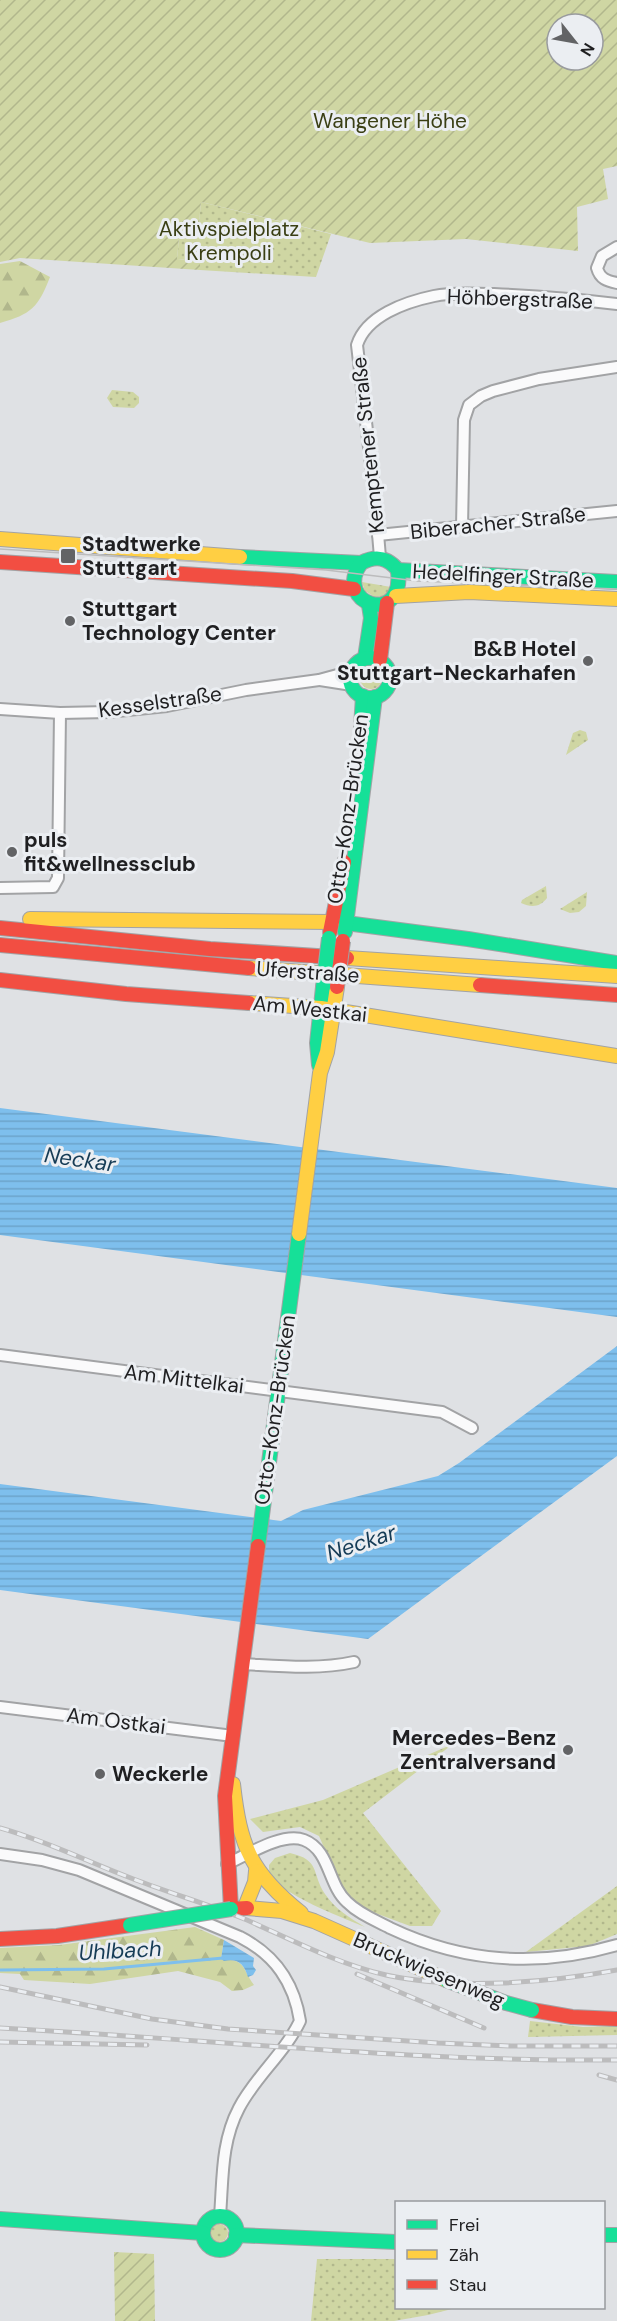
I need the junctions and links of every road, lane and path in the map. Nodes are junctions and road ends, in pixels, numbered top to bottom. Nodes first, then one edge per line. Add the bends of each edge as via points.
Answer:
1 (617, 247) edge
2 (617, 283) edge
3 (617, 304) edge
4 (361, 333) joint
5 (617, 367) edge
6 (617, 511) edge
7 (462, 526) junction
8 (378, 535) junction
9 (0, 538) edge
10 (380, 557) junction
11 (0, 562) edge
12 (361, 563) junction
13 (398, 570) junction
14 (617, 582) edge
15 (354, 590) junction
16 (617, 598) edge
17 (391, 600) junction
18 (369, 605) junction
19 (365, 658) junction
20 (380, 660) junction
21 (352, 678) junction
22 (369, 697) junction
23 (0, 709) edge
24 (60, 712) junction
25 (0, 888) edge
26 (339, 923) junction
27 (0, 926) edge
28 (0, 945) edge
29 (617, 963) edge
30 (617, 976) edge
31 (0, 980) edge
32 (617, 995) edge
33 (327, 1009) junction
34 (617, 1056) edge
35 (0, 1355) edge
36 (278, 1391) junction
37 (472, 1428) dead end
38 (354, 1662) dead end
39 (242, 1664) junction
40 (0, 1707) edge
41 (232, 1742) junction
42 (230, 1804) junction
43 (0, 1854) edge
44 (247, 1854) junction
45 (227, 1864) junction
46 (256, 1871) junction
47 (238, 1908) junction
48 (306, 1916) junction
49 (0, 1940) edge
50 (617, 1945) edge
51 (617, 2019) edge
52 (220, 2216) junction
53 (0, 2219) edge
54 (203, 2233) junction
55 (236, 2235) junction
56 (395, 2242) edge

1 - 2 street via 602,256 597,268 606,281
3 - 4 street, Höhbergstraße via 507,295 434,296 378,317
4 - 8 street, Kemptener Straße via 357,345
5 - 7 street via 538,379 493,391 469,405 464,420
6 - 7 street, Biberacher Straße
7 - 8 street, Biberacher Straße
8 - 10 street, Kemptener Straße
9 - 12 main road
10 - 12 main road
10 - 13 main road, Hedelfinger Straße
11 - 15 main road via 292,581
12 - 15 main road via 354,573
13 - 14 main road, Hedelfinger Straße
13 - 17 main road, Otto-Konz-Brücken via 400,580
15 - 18 main road
16 - 17 main road, Hedelfinger Straße via 469,592
17 - 18 main road, Hedelfinger Straße
17 - 20 main road, Otto-Konz-Brücken
18 - 19 main road
19 - 20 main road
19 - 21 main road via 355,665
20 - 22 main road, Otto-Konz-Brücken via 388,668 390,678 384,692
21 - 22 main road, Otto-Konz-Brücken
21 - 24 street, Kesselstraße via 246,690 167,706
22 - 26 main road, Otto-Konz-Brücken
23 - 24 street, Kesselstraße
24 - 25 street via 58,878 53,887
26 - 27 main road via 14,919
26 - 29 main road
26 - 33 main road, Otto-Konz-Brücken, bridge
27 - 30 main road, Uferstraße via 210,949
28 - 32 main road, Uferstraße via 221,966
31 - 33 main road, Am Westkai
33 - 34 main road, Am Westkai
33 - 36 main road, Otto-Konz-Brücken via 327,1052 320,1073
35 - 36 street, Am Mittelkai
36 - 37 street, Am Mittelkai via 442,1412
36 - 39 main road, Otto-Konz-Brücken
38 - 39 street via 309,1668
39 - 41 main road, Otto-Konz-Brücken
40 - 41 street, Am Ostkai
41 - 42 main road, Otto-Konz-Brücken
42 - 44 main road, Otto-Konz-Brücken
42 - 45 main road, Otto-Konz-Brücken
43 - 52 street via 79,1870 240,1937 258,1946 278,1966 297,2003 300,2021 240,2106 232,2125 226,2140
44 - 45 street
44 - 46 main road, Otto-Konz-Brücken
44 - 50 street via 279,1840 298,1838 310,1843 322,1856 338,1893 351,1907 432,1946 526,1960 571,1956
45 - 47 main road, Otto-Konz-Brücken
46 - 47 main road via 255,1882
46 - 48 main road, Otto-Konz-Brücken via 273,1892
47 - 48 main road, Bruckwiesenweg via 267,1908
47 - 49 main road, Bruckwiesenweg, bridge via 57,1936
48 - 51 main road, Bruckwiesenweg, bridge via 498,2000 572,2018
52 - 54 main road via 207,2221
52 - 55 main road via 232,2221
53 - 54 main road
54 - 55 main road via 207,2244 219,2250 231,2246
55 - 56 main road

